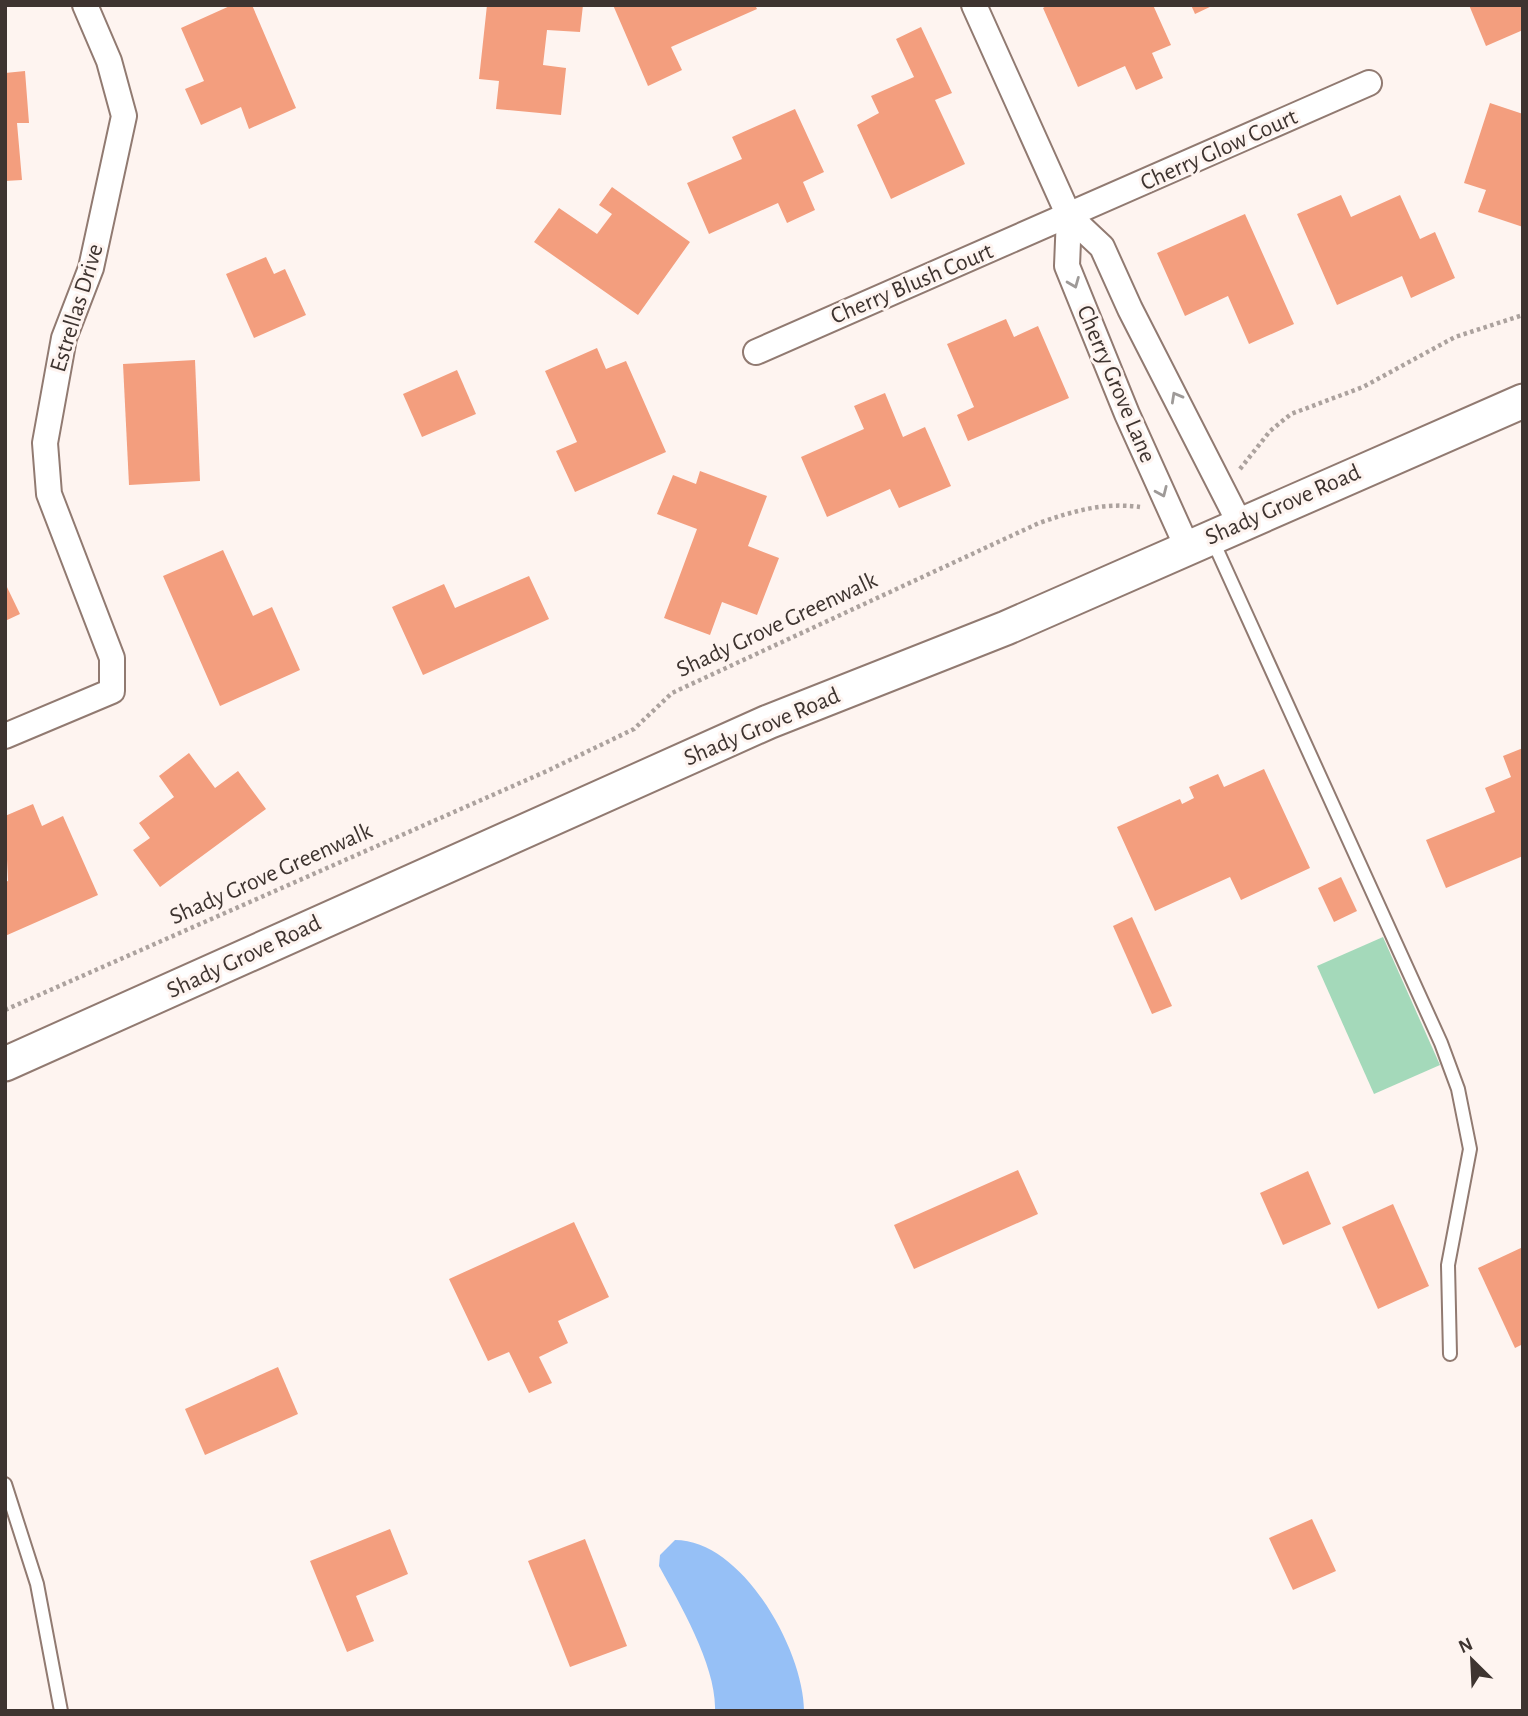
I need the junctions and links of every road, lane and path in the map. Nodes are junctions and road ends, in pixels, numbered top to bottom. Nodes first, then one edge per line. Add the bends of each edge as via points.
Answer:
1 (85, 5) edge
2 (974, 5) edge
3 (1369, 83) dead end
4 (1069, 216) junction
5 (1523, 315) edge
6 (755, 352) dead end
7 (1523, 401) edge
8 (1219, 480) junction
9 (1167, 503) junction
10 (1213, 536) junction
11 (5, 736) edge
12 (5, 1010) edge
13 (5, 1064) edge
14 (1450, 1354) dead end
15 (5, 1484) edge
16 (61, 1711) edge

1 - 11 street, Estrellas Drive via 109,61 124,116 91,268 64,338 45,443 49,495 112,657 112,691
2 - 4 street, Cherry Grove Lane
3 - 4 street, Cherry Glow Court
4 - 6 street, Cherry Blush Court
8 -> 4 street, Cherry Grove Lane via 1102,247
4 -> 9 street, Cherry Grove Lane via 1067,266
5 - 8 path via 1455,337 1363,387 1291,414 1269,431 1238,472
7 - 10 main road, Shady Grove Road
8 - 10 street, Cherry Grove Lane
9 - 10 street, Cherry Grove Lane
9 - 12 path, Shady Grove Greenwalk via 1151,510 1112,504 1039,523 672,693 634,729 547,771
10 - 13 main road, Shady Grove Road via 1006,628 768,722
10 - 14 lane via 1458,1089 1470,1149 1448,1265
15 - 16 lane via 37,1584

